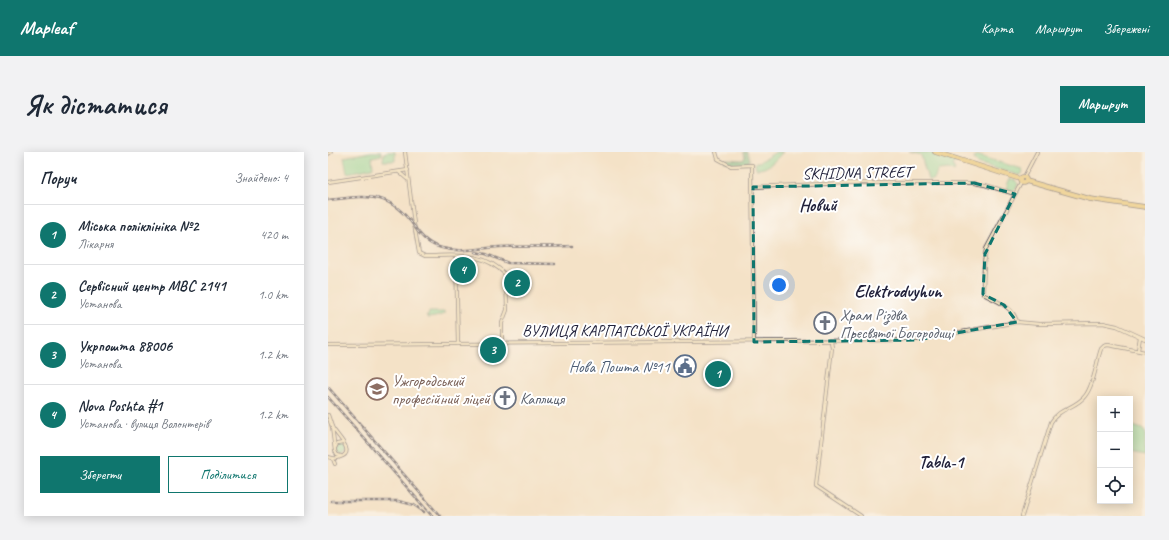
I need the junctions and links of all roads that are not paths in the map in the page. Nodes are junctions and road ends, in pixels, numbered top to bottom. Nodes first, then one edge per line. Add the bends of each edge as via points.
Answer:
1 (331, 152) edge
2 (405, 152) edge
3 (716, 152) edge
4 (936, 152) edge
5 (1037, 152) edge
6 (328, 154) edge
7 (408, 170) junction
8 (398, 171) junction
9 (1023, 180) junction
10 (409, 181) junction
11 (328, 182) edge
12 (753, 187) junction
13 (1015, 194) junction
14 (1145, 207) edge
15 (456, 256) junction
16 (1016, 322) junction
17 (1140, 338) junction
18 (1145, 339) edge
19 (831, 341) junction
20 (754, 342) junction
21 (502, 343) junction
22 (458, 344) junction
23 (328, 345) edge
24 (1138, 346) junction
25 (1145, 352) edge
26 (328, 415) edge
27 (332, 427) junction
28 (344, 444) junction
29 (334, 449) junction
30 (335, 453) junction
31 (340, 457) junction
32 (330, 458) edge
33 (335, 464) dead end
34 (861, 516) edge
35 (1022, 516) edge

1 - 6 street
2 - 7 street
3 - 12 street via 719,160 729,165 752,165
4 - 9 highway
5 - 9 street
7 - 8 street
7 - 10 street
8 - 10 street
8 - 11 street
9 - 13 street
9 - 14 highway via 1090,199
10 - 15 street via 418,251 426,256
12 - 13 street, SKHIDNA STREET via 962,184 985,185
12 - 20 street
13 - 16 street via 985,254 983,294 1004,305 1013,314
15 - 21 street via 478,257 488,261 507,277 507,310 502,323
15 - 22 street
16 - 17 street via 1104,323 1117,326
16 - 19 street, ВУЛИЦЯ КАРПАТСЬКОЇ УКРАЇНИ via 924,340
17 - 18 street
17 - 24 street
19 - 20 street, ВУЛИЦЯ КАРПАТСЬКОЇ УКРАЇНИ
19 - 34 street via 816,486
20 - 21 street, ВУЛИЦЯ КАРПАТСЬКОЇ УКРАЇНИ
21 - 22 street, ВУЛИЦЯ КАРПАТСЬКОЇ УКРАЇНИ
22 - 23 street, ВУЛИЦЯ КАРПАТСЬКОЇ УКРАЇНИ
24 - 25 street
24 - 35 street via 1102,347 1086,396 1053,417
26 - 27 street
27 - 28 street
27 - 29 street
28 - 29 street via 339,444
28 - 31 street via 347,452
29 - 30 street
30 - 31 street
30 - 32 street via 334,457
31 - 32 street
32 - 33 street

